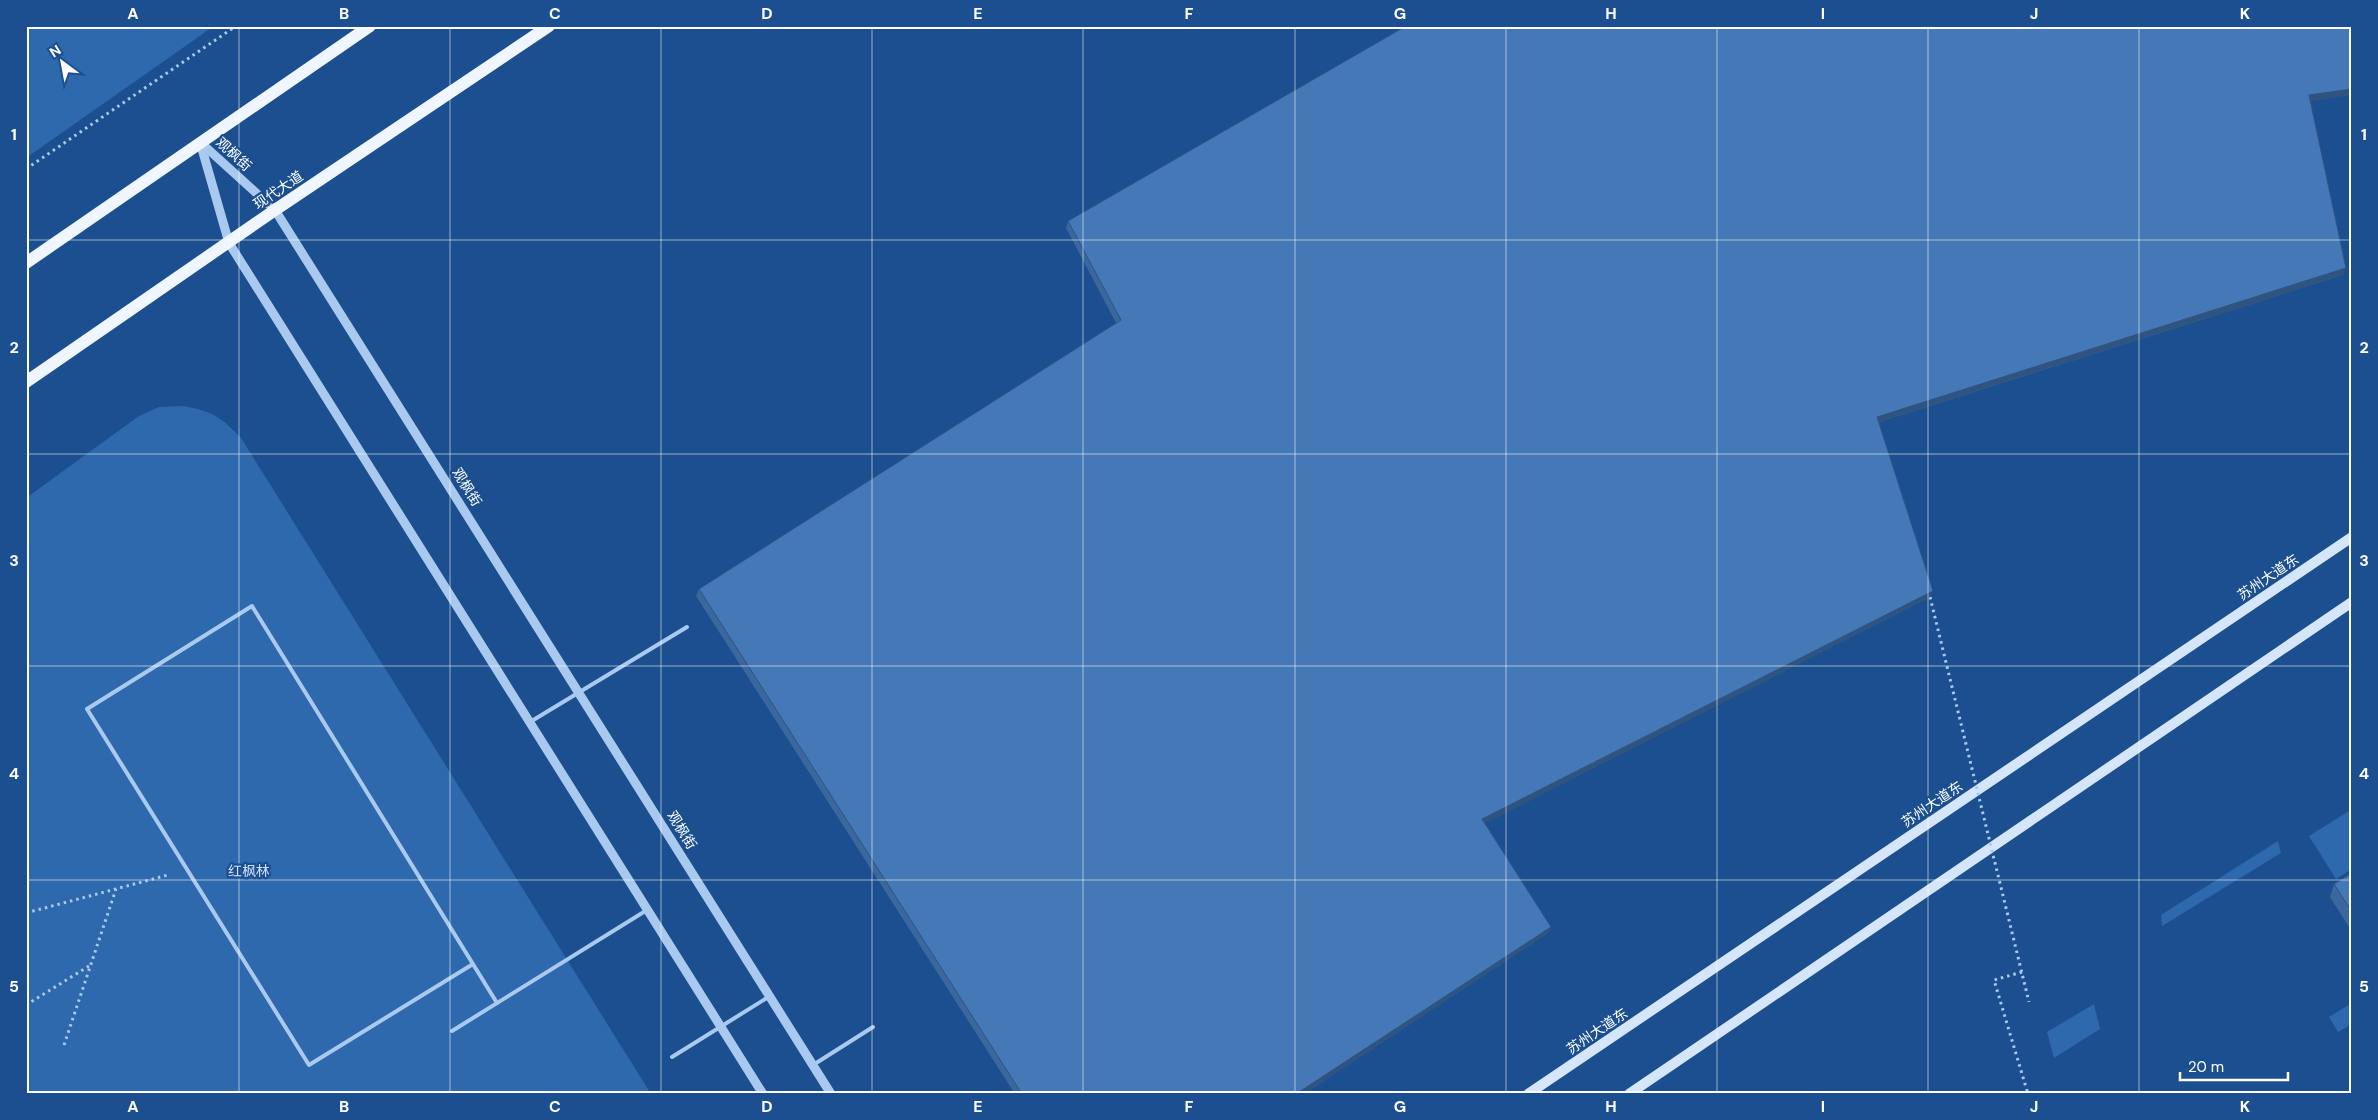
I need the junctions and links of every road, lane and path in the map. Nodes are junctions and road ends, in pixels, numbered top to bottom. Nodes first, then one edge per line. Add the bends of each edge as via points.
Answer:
1 (236, 26) edge
2 (370, 26) edge
3 (549, 26) edge
4 (200, 142) junction
5 (26, 169) edge
6 (276, 210) junction
7 (229, 243) junction
8 (26, 264) edge
9 (26, 382) edge
10 (2352, 537) edge
11 (1930, 597) edge
12 (2352, 602) edge
13 (687, 627) dead end
14 (580, 692) junction
15 (530, 722) junction
16 (188, 870) junction
17 (116, 889) junction
18 (647, 910) junction
19 (26, 913) edge
20 (473, 964) junction
21 (90, 966) junction
22 (2022, 972) junction
23 (770, 996) junction
24 (2029, 1002) dead end
25 (497, 1003) junction
26 (26, 1006) edge
27 (720, 1027) junction
28 (873, 1027) dead end
29 (452, 1032) dead end
30 (64, 1045) dead end
31 (672, 1057) dead end
32 (813, 1065) junction
33 (763, 1094) edge
34 (831, 1094) edge
35 (1528, 1094) edge
36 (1630, 1094) edge
37 (2028, 1094) edge

1 - 5 path
2 - 4 main road
3 - 6 main road, 现代大道
4 - 6 street, 观枫街
4 - 7 street, 观枫街
4 - 8 main road
6 - 7 main road, 现代大道
6 - 14 street, 观枫街
7 - 9 main road, 现代大道
7 - 15 street, 观枫街
10 - 35 main road, 苏州大道东
11 - 22 path, bridge
12 - 36 main road
13 - 14 lane
14 - 15 lane
14 - 23 street, 观枫街
15 - 18 street, 观枫街
16 - 17 path
16 - 20 lane via 309,1065
16 - 20 lane via 87,709 252,606
17 - 19 path
17 - 21 path
18 - 25 lane
18 - 27 street, 观枫街
20 - 25 lane
21 - 26 path
21 - 30 path
22 - 24 path, bridge
22 - 37 path via 1994,980
23 - 27 lane
23 - 32 street, 观枫街
25 - 29 lane
27 - 31 lane
27 - 33 street, 观枫街
28 - 32 lane
32 - 34 street, 观枫街

